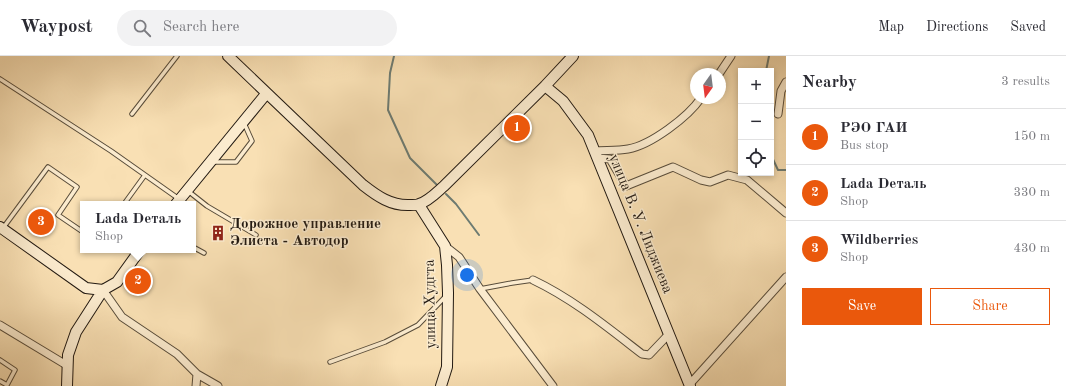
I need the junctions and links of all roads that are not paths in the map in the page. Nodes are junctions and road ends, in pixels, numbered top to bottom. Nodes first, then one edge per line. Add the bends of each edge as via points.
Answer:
1 (177, 56) edge
2 (228, 56) edge
3 (573, 56) edge
4 (732, 56) edge
5 (723, 68) edge
6 (0, 79) edge
7 (786, 82) edge
8 (545, 86) junction
9 (266, 94) junction
10 (697, 104) edge
11 (132, 114) dead end
12 (778, 114) dead end
13 (243, 122) junction
14 (596, 154) junction
15 (211, 162) junction
16 (146, 175) junction
17 (188, 190) junction
18 (126, 201) edge
19 (177, 201) edge
20 (179, 201) edge
21 (419, 204) junction
22 (786, 213) edge
23 (1, 228) edge
24 (80, 230) edge
25 (256, 235) dead end
26 (445, 246) junction
27 (196, 249) edge
28 (138, 253) edge
29 (204, 253) dead end
30 (786, 277) edge
31 (534, 280) joint
32 (480, 289) junction
33 (103, 290) junction
34 (448, 293) junction
35 (0, 325) edge
36 (669, 334) junction
37 (0, 360) edge
38 (330, 362) dead end
39 (68, 366) junction
40 (197, 374) junction
41 (0, 381) edge
42 (690, 385) edge
43 (67, 386) edge
44 (196, 386) edge
45 (218, 386) edge
46 (441, 386) edge
47 (552, 386) edge

1 - 11 lane
2 - 9 main road
3 - 8 main road
4 - 5 street
6 - 16 lane
7 - 12 street via 781,91
8 - 14 main road, улица В. У. Лиджиева via 563,101 588,135
8 - 21 main road via 444,186
9 - 13 main road
9 - 21 main road via 375,195 400,205
10 - 14 street via 657,137 630,149
13 - 15 main road
13 - 15 lane via 252,141 236,162
14 - 22 street via 610,159 626,186 673,167 710,182 728,175 747,180
14 - 36 main road, улица В. У. Лиджиева
15 - 17 main road
16 - 18 lane
16 - 19 lane
17 - 20 main road
17 - 25 lane via 207,206
21 - 26 main road, улица Худгта
23 - 24 lane via 48,166 77,187 58,215
23 - 33 main road via 86,288
26 - 32 street via 459,257
26 - 34 main road, улица Худгта
27 - 29 lane
28 - 33 main road via 117,282
30 - 42 street
31 - 32 lane
31 - 36 street via 554,290 642,354 649,355
32 - 47 street
33 - 39 main road via 76,332 68,355
33 - 40 street via 122,317 177,354
34 - 38 lane via 418,325 385,342
34 - 46 main road, улица Худгта via 447,367
35 - 39 street
36 - 42 main road, улица В. У. Лиджиева
37 - 41 lane via 16,370 6,384
39 - 43 main road
40 - 44 street
40 - 45 street

